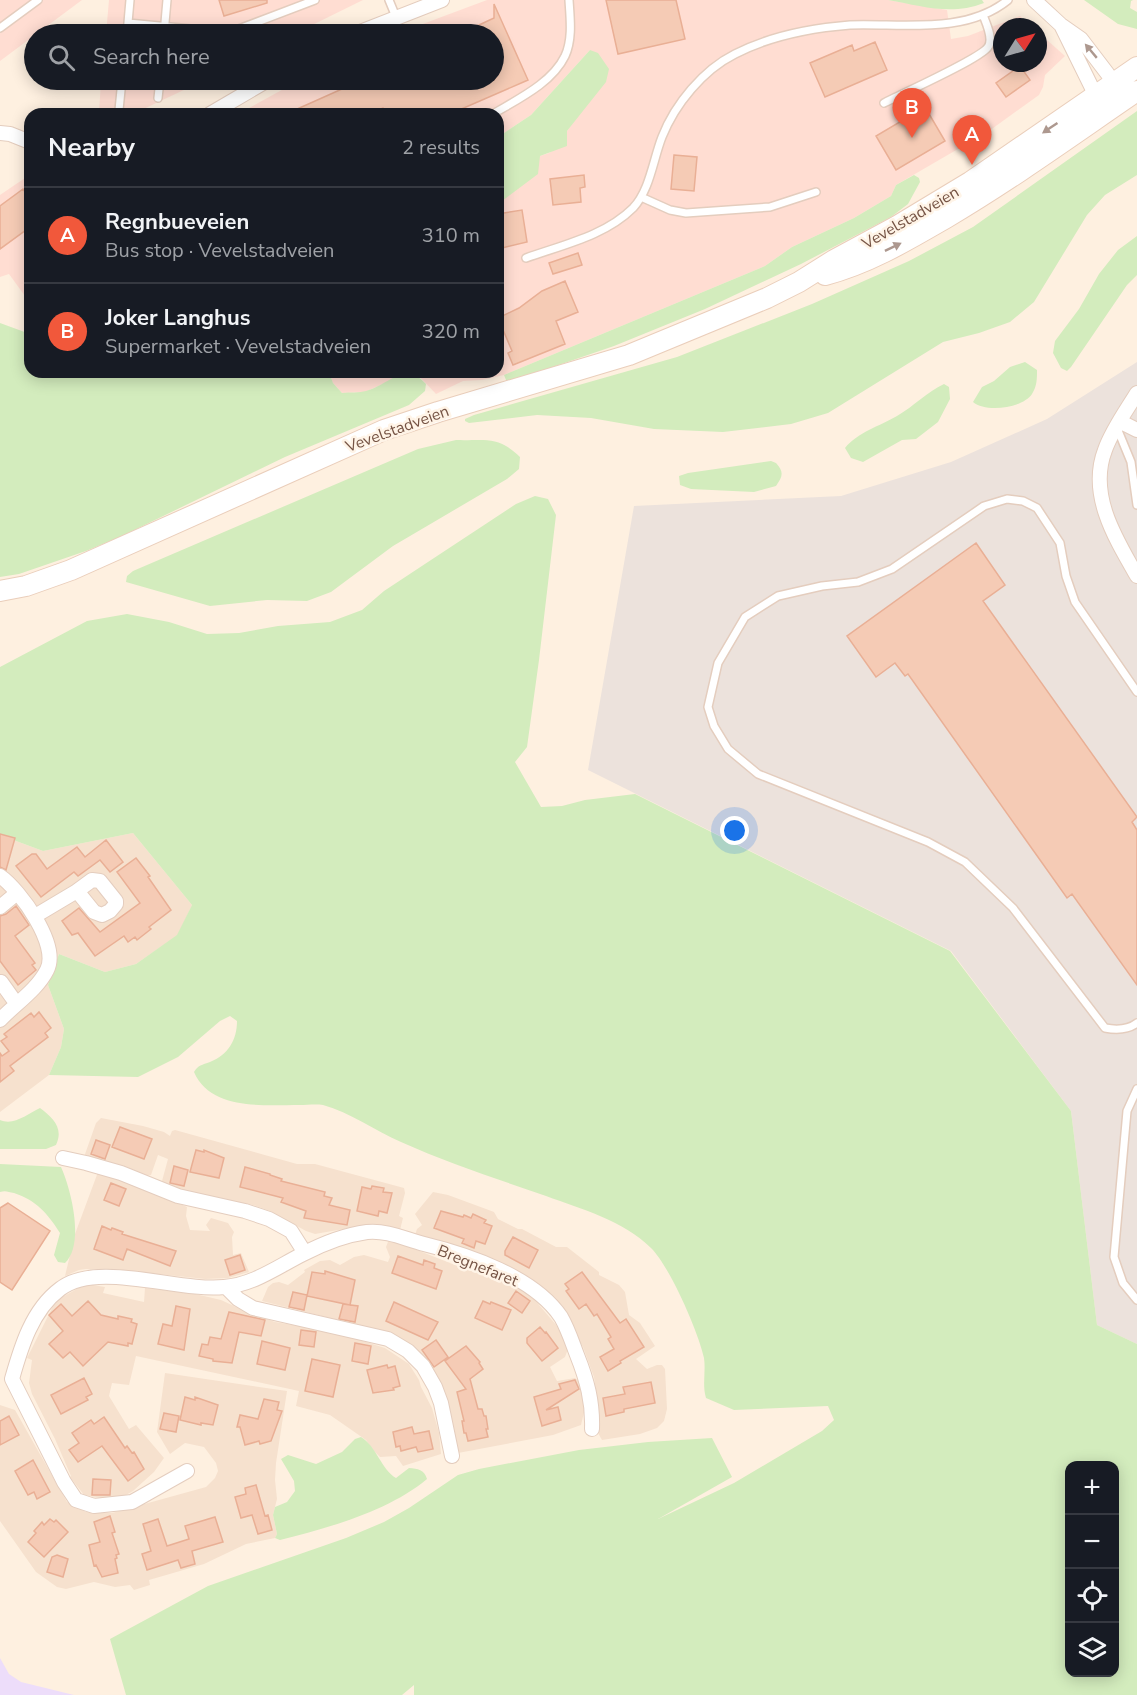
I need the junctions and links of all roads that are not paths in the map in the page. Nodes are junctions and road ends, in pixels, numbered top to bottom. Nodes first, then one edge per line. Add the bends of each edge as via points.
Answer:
1 (38, 0) edge
2 (130, 0) edge
3 (166, 0) edge
4 (315, 0) edge
5 (389, 0) edge
6 (442, 0) edge
7 (569, 0) edge
8 (1008, 0) edge
9 (1034, 0) edge
10 (983, 15) junction
11 (396, 17) junction
12 (128, 23) joint
13 (132, 24) edge
14 (164, 24) edge
15 (252, 24) edge
16 (379, 24) edge
17 (1061, 25) junction
18 (0, 28) edge
19 (1137, 67) edge
20 (1114, 83) junction
21 (121, 90) edge
22 (159, 90) edge
23 (251, 90) edge
24 (1137, 91) edge
25 (1098, 95) junction
26 (158, 98) dead end
27 (884, 103) dead end
28 (1116, 105) junction
29 (119, 108) edge
30 (220, 108) edge
31 (504, 108) edge
32 (1, 131) edge
33 (24, 140) edge
34 (816, 192) dead end
35 (641, 197) junction
36 (526, 258) dead end
37 (800, 282) junction
38 (1137, 393) edge
39 (1119, 425) junction
40 (1137, 430) edge
41 (1137, 505) edge
42 (1137, 576) edge
43 (0, 591) edge
44 (1137, 692) edge
45 (0, 876) edge
46 (77, 891) dead end
47 (17, 893) junction
48 (0, 906) edge
49 (35, 916) junction
50 (1, 982) edge
51 (16, 1003) junction
52 (0, 1020) edge
53 (1137, 1023) edge
54 (1137, 1089) edge
55 (63, 1158) dead end
56 (305, 1253) junction
57 (225, 1287) junction
58 (1137, 1300) edge
59 (6, 1381) edge
60 (592, 1429) dead end
61 (452, 1456) dead end
62 (187, 1471) dead end

1 - 18 lane
2 - 12 lane
3 - 14 lane
4 - 15 lane
5 - 11 lane
6 - 11 street
7 - 31 lane via 571,27 566,55 553,74
8 - 10 lane
9 - 17 street
10 - 27 lane via 991,40 988,48
10 - 35 lane via 955,22 823,28 764,42 735,54 703,77 676,111 662,136
11 - 16 street
12 - 13 lane
20 -> 17 street via 1081,39
17 - 25 street
19 - 20 main road, Vevelstadveien
20 - 25 main road, Vevelstadveien
20 - 28 street
21 - 29 lane
22 - 26 lane
23 - 30 street
24 - 28 main road, Vevelstadveien
25 - 28 street
25 -> 37 main road, Vevelstadveien via 970,182
37 -> 28 main road, Vevelstadveien via 837,272 930,228
32 - 33 street
34 - 35 lane via 770,207 686,213
35 - 36 lane via 633,208 602,230
37 - 43 main road, Vevelstadveien via 629,355 384,430 71,570
38 - 39 street
39 - 40 street
39 - 41 lane via 1131,462
39 - 42 street via 1101,465 1102,501 1118,544
44 - 53 lane via 1075,602 1060,543 1037,508 1007,499 984,506 892,568 858,582 778,596 745,617 718,663 708,707 728,749 758,774 928,842 965,862 1013,908 1105,1028 1115,1030
45 - 47 street
46 - 49 street
47 - 48 street
47 - 49 street
49 - 51 street via 43,929 48,968 39,983
50 - 51 street
51 - 52 street
54 - 58 lane via 1127,1112 1114,1257 1123,1283
55 - 56 street via 121,1173 178,1196 269,1219 291,1231
56 - 57 street, Bregnefaret via 254,1281
56 - 60 street, Bregnefaret via 367,1232 389,1233 444,1248 508,1273 550,1304 567,1329 590,1392
57 - 59 street, Bregnefaret via 196,1288 97,1276 60,1288 33,1321
57 - 61 street via 253,1308 388,1339 408,1351 435,1387
59 - 62 street, Bregnefaret via 76,1500 94,1506 132,1502

